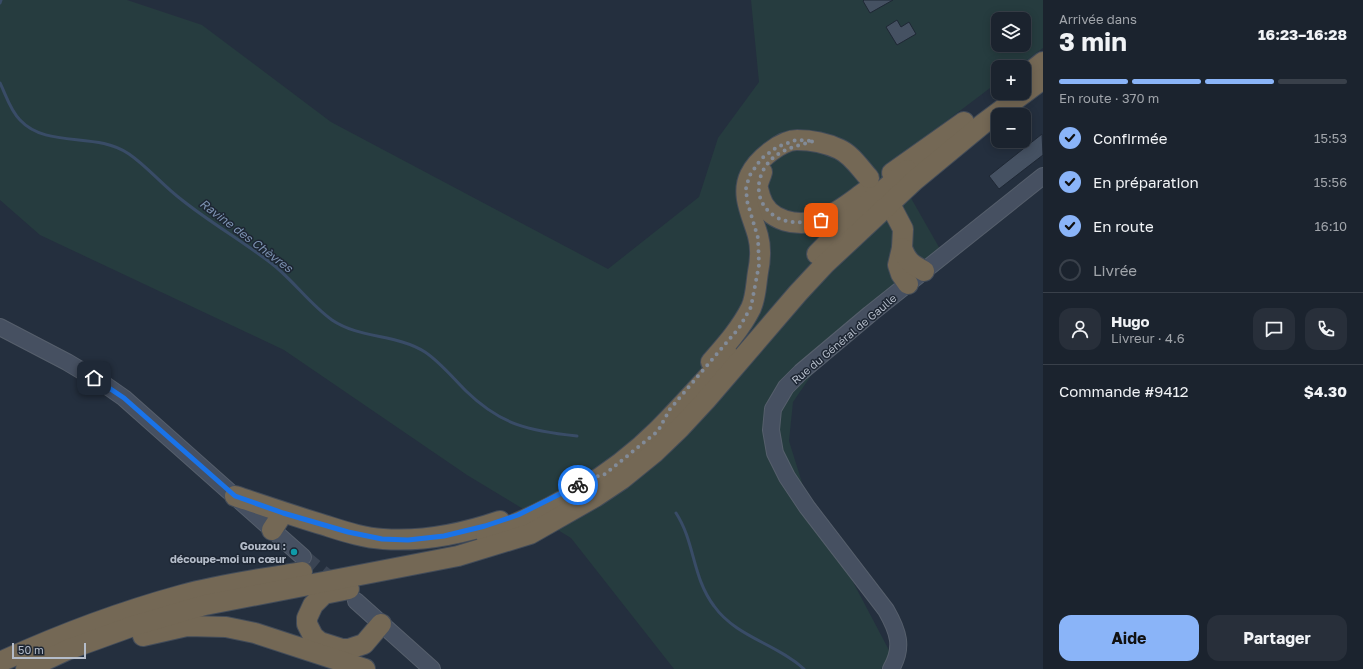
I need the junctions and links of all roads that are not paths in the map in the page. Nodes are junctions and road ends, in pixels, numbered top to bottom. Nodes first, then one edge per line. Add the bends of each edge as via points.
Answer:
1 (1043, 62) edge
2 (1031, 71) edge
3 (1043, 79) edge
4 (993, 100) edge
5 (964, 122) junction
6 (814, 141) junction
7 (1043, 176) edge
8 (868, 178) dead end
9 (892, 208) dead end
10 (902, 248) junction
11 (924, 271) junction
12 (908, 284) junction
13 (0, 327) edge
14 (658, 431) junction
15 (605, 474) junction
16 (235, 496) junction
17 (283, 513) junction
18 (272, 530) junction
19 (530, 534) junction
20 (303, 557) tunnel mouth
21 (356, 601) dead end
22 (381, 624) junction
23 (0, 662) edge
24 (26, 669) edge
25 (48, 669) edge
26 (365, 669) edge
27 (432, 669) edge
28 (891, 669) edge

1 - 2 highway
3 - 19 highway via 984,123 915,180 825,264 706,400 654,453 595,497
4 - 5 highway
5 - 6 highway via 835,213 821,220 803,223 778,218 768,211 762,201 758,185 762,170 774,157 791,148
5 - 14 highway via 860,210
6 - 8 highway via 839,149
6 - 14 highway via 796,140 777,147 761,159 750,175 746,187 747,201 758,238 759,265 751,307 730,340 670,409
7 - 11 street, Rue du Général de Gaulle
9 - 10 highway via 903,229
10 - 11 highway via 906,259
10 - 12 highway via 898,265
11 - 12 street, Rue du Général de Gaulle
12 - 28 street, Rue du Général de Gaulle via 786,387 773,409 771,430 775,453 787,477 896,626 899,644
13 - 16 street via 67,362 124,398
14 - 15 highway
15 - 17 highway via 518,515 444,536 408,540 382,539
15 - 23 highway via 554,506 480,537 409,553 229,584 183,595 108,618
16 - 17 highway
16 - 18 street
17 - 18 highway
18 - 20 street
19 - 22 highway via 510,545 471,560 324,594 313,605 307,618 313,636 320,642 342,649 356,648 364,644
19 - 24 highway via 458,556 205,605 136,625 67,650
21 - 22 street
22 - 27 street
25 - 26 highway via 142,636 187,626 226,627 255,633

